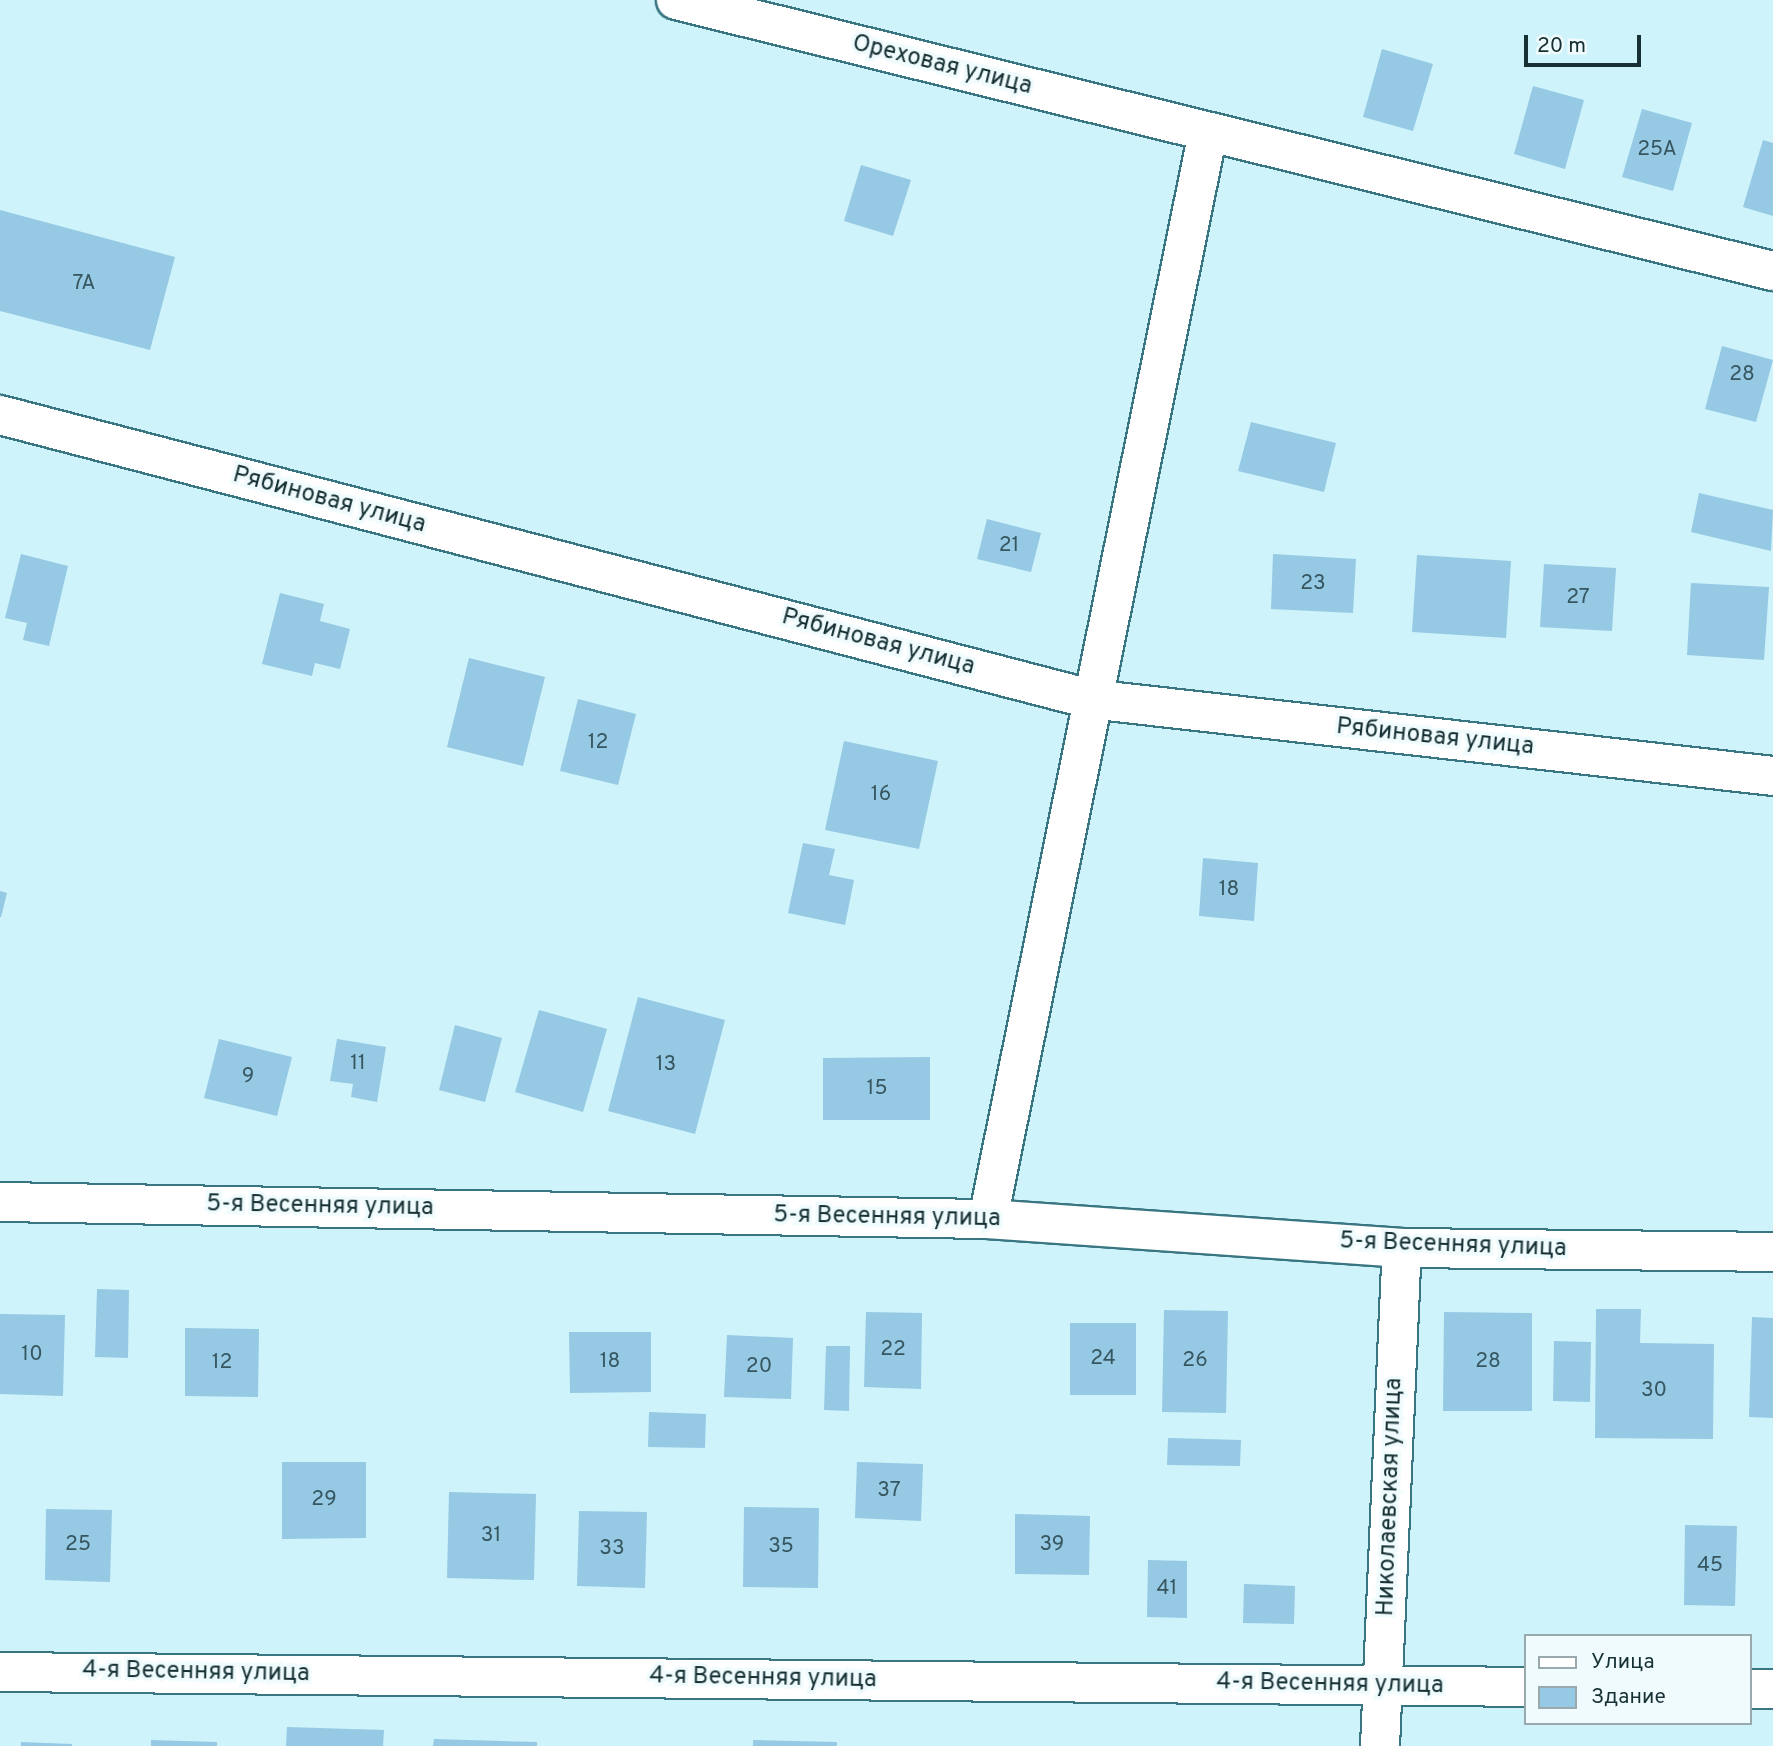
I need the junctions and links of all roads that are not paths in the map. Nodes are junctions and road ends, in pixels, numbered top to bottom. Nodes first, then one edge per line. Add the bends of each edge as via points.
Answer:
1 (676, 0) edge
2 (1208, 132) junction
3 (1773, 271) edge
4 (0, 415) edge
5 (1090, 699) junction
6 (1773, 776) edge
7 (0, 1202) edge
8 (988, 1219) junction
9 (1402, 1248) junction
10 (1773, 1252) edge
11 (0, 1672) edge
12 (1383, 1685) junction
13 (1524, 1687) edge
14 (1752, 1689) edge
15 (1773, 1689) edge
16 (1380, 1746) edge

1 - 2 street, Ореховая улица
2 - 3 street, Ореховая улица
2 - 5 street
4 - 5 street, Рябиновая улица
5 - 6 street, Рябиновая улица
5 - 8 street
7 - 8 street, 5-я Весенняя улица
8 - 9 street, 5-я Весенняя улица
9 - 10 street, 5-я Весенняя улица
9 - 12 street, Николаевская улица
11 - 12 street, 4-я Весенняя улица
12 - 13 street, 4-я Весенняя улица
12 - 16 street, Николаевская улица
14 - 15 street

